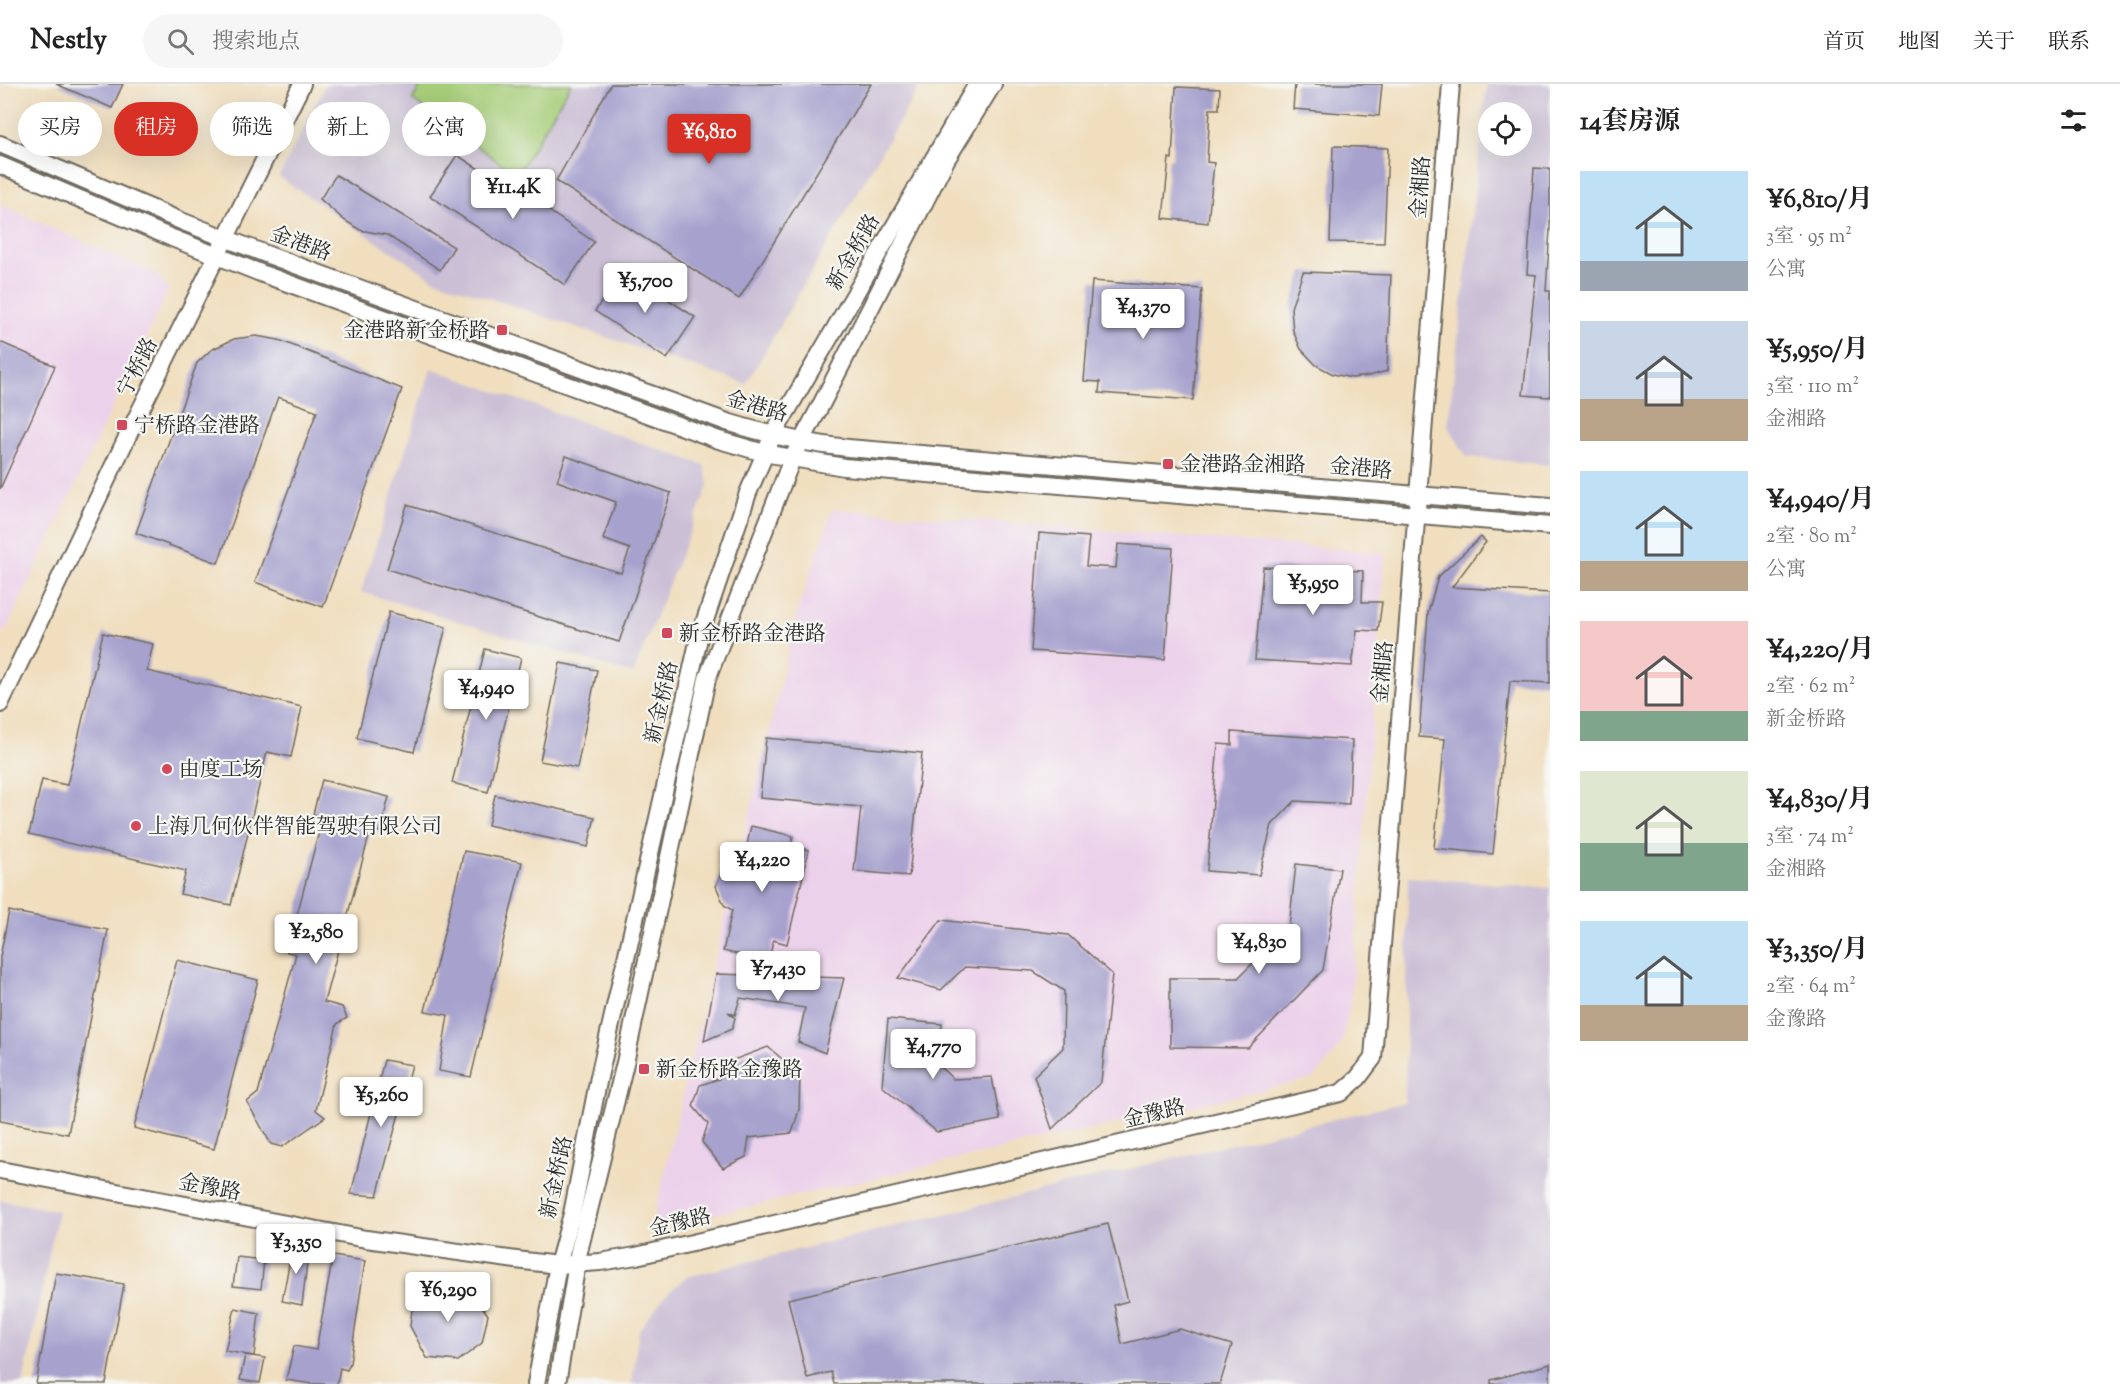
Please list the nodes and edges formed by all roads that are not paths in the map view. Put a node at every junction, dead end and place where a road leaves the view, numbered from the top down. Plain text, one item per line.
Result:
1 (302, 84) edge
2 (977, 84) edge
3 (993, 84) edge
4 (1451, 84) edge
5 (0, 144) edge
6 (0, 165) edge
7 (226, 239) junction
8 (217, 256) junction
9 (773, 435) junction
10 (800, 441) junction
11 (764, 453) junction
12 (792, 459) junction
13 (1419, 495) junction
14 (1550, 506) edge
15 (1417, 514) junction
16 (1550, 526) edge
17 (0, 704) edge
18 (1358, 1078) joint
19 (0, 1170) edge
20 (576, 1263) junction
21 (558, 1264) junction
22 (536, 1384) edge
23 (557, 1384) edge

1 - 7 street, 宁桥路
2 - 9 street, 新金桥路
3 - 10 street, 新金桥路
4 - 13 street, 金湘路
5 - 7 street, 金港路
6 - 8 street, 金港路
7 - 8 street, 宁桥路
7 - 9 street, 金港路
8 - 11 street, 金港路
8 - 17 street, 宁桥路
9 - 10 street, 金港路
9 - 11 street, 新金桥路
10 - 12 street, 新金桥路
10 - 13 street, 金港路
11 - 12 street, 金港路
11 - 21 street, 新金桥路
12 - 15 street, 金港路
12 - 20 street, 新金桥路
13 - 14 street, 金港路
13 - 15 street, 金湘路
15 - 16 street, 金港路
15 - 18 street, 金湘路
18 - 20 street, 金豫路
19 - 21 street, 金豫路
20 - 21 street, 金豫路
20 - 23 street, 新金桥路
21 - 22 street, 新金桥路

